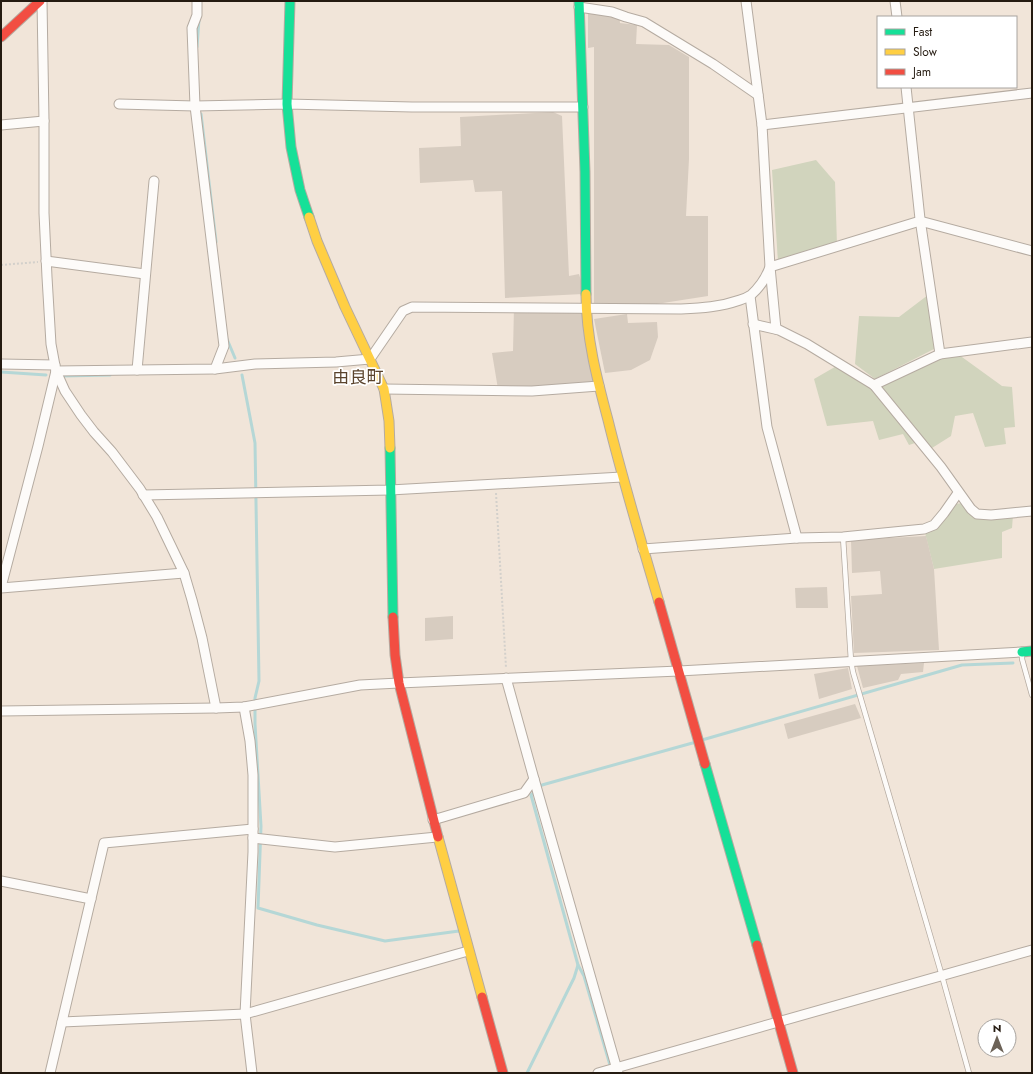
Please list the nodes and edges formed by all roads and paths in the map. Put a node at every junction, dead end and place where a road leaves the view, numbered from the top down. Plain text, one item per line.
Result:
1 (41, 1) edge
2 (197, 1) edge
3 (290, 1) edge
4 (746, 1) edge
5 (895, 1) edge
6 (579, 4) edge
7 (897, 16) edge
8 (1, 36) edge
9 (906, 88) edge
10 (1032, 94) edge
11 (758, 95) junction
12 (119, 104) dead end
13 (287, 104) junction
14 (196, 106) junction
15 (583, 107) junction
16 (909, 108) junction
17 (44, 121) junction
18 (1, 125) edge
19 (762, 126) junction
20 (154, 181) dead end
21 (920, 221) junction
22 (1032, 251) edge
23 (46, 261) junction
24 (1, 265) edge
25 (770, 267) junction
26 (145, 274) junction
27 (750, 296) junction
28 (586, 308) junction
29 (753, 324) junction
30 (776, 329) junction
31 (1032, 342) edge
32 (940, 354) junction
33 (370, 359) junction
34 (1, 364) edge
35 (55, 368) junction
36 (215, 369) junction
37 (137, 370) junction
38 (874, 385) junction
39 (599, 386) junction
40 (384, 389) junction
41 (622, 477) junction
42 (496, 484) junction
43 (390, 490) junction
44 (958, 493) junction
45 (143, 495) junction
46 (1032, 511) edge
47 (842, 537) junction
48 (797, 538) junction
49 (643, 549) junction
50 (184, 573) junction
51 (1, 588) edge
52 (1032, 651) edge
53 (1022, 652) junction
54 (851, 661) junction
55 (679, 671) junction
56 (506, 678) junction
57 (399, 683) junction
58 (1032, 695) edge
59 (244, 707) junction
60 (216, 708) junction
61 (1, 711) edge
62 (534, 779) junction
63 (433, 820) junction
64 (253, 833) junction
65 (437, 837) junction
66 (1, 881) edge
67 (91, 899) junction
68 (1032, 950) edge
69 (468, 951) junction
70 (942, 976) junction
71 (245, 1014) junction
72 (778, 1021) junction
73 (62, 1022) junction
74 (618, 1070) edge
75 (50, 1073) edge
76 (252, 1073) edge
77 (503, 1073) edge
78 (598, 1073) edge
79 (793, 1073) edge
80 (969, 1073) edge

1 - 8 street
1 - 17 street
2 - 14 street
3 - 13 street
4 - 11 street
5 - 7 street
6 - 11 street
6 - 15 street
9 - 16 street
10 - 16 street
11 - 19 street
12 - 14 street
13 - 14 street
13 - 15 street
13 - 33 street
14 - 36 street
15 - 28 street
16 - 19 street
16 - 21 street
17 - 18 street
17 - 23 street
19 - 25 street
20 - 26 street
21 - 22 street
21 - 25 street
21 - 32 street
23 - 24 path
23 - 26 street
23 - 35 street
25 - 27 street
25 - 30 street
26 - 37 street
27 - 28 street
27 - 29 street
28 - 33 street
28 - 39 street
29 - 30 street
29 - 48 street
30 - 38 street
31 - 32 street
32 - 38 street
33 - 36 street
33 - 40 street
34 - 35 street
35 - 37 street
35 - 45 street
35 - 51 street
36 - 37 street
38 - 44 street
39 - 40 street
39 - 41 street
40 - 43 street
41 - 42 street
41 - 49 street
42 - 43 street
42 - 56 path
43 - 45 street
43 - 57 street
44 - 46 street
44 - 47 street
45 - 50 street
47 - 48 street
47 - 54 lane
48 - 49 street
49 - 55 street
50 - 51 street
50 - 60 street
52 - 53 street
53 - 54 street
53 - 58 lane
54 - 55 street
54 - 70 lane
55 - 56 street
55 - 72 street
56 - 57 street
56 - 62 street
57 - 59 street
57 - 63 street
59 - 60 street
59 - 64 street
60 - 61 street
62 - 63 street
62 - 74 street
63 - 65 street
64 - 65 street
64 - 67 street
64 - 71 street
65 - 69 street
66 - 67 street
67 - 73 street
68 - 70 street
69 - 71 street
69 - 77 street
70 - 72 street
70 - 80 lane
71 - 73 street
71 - 76 street
72 - 74 street
72 - 79 street
73 - 75 street
74 - 78 street

